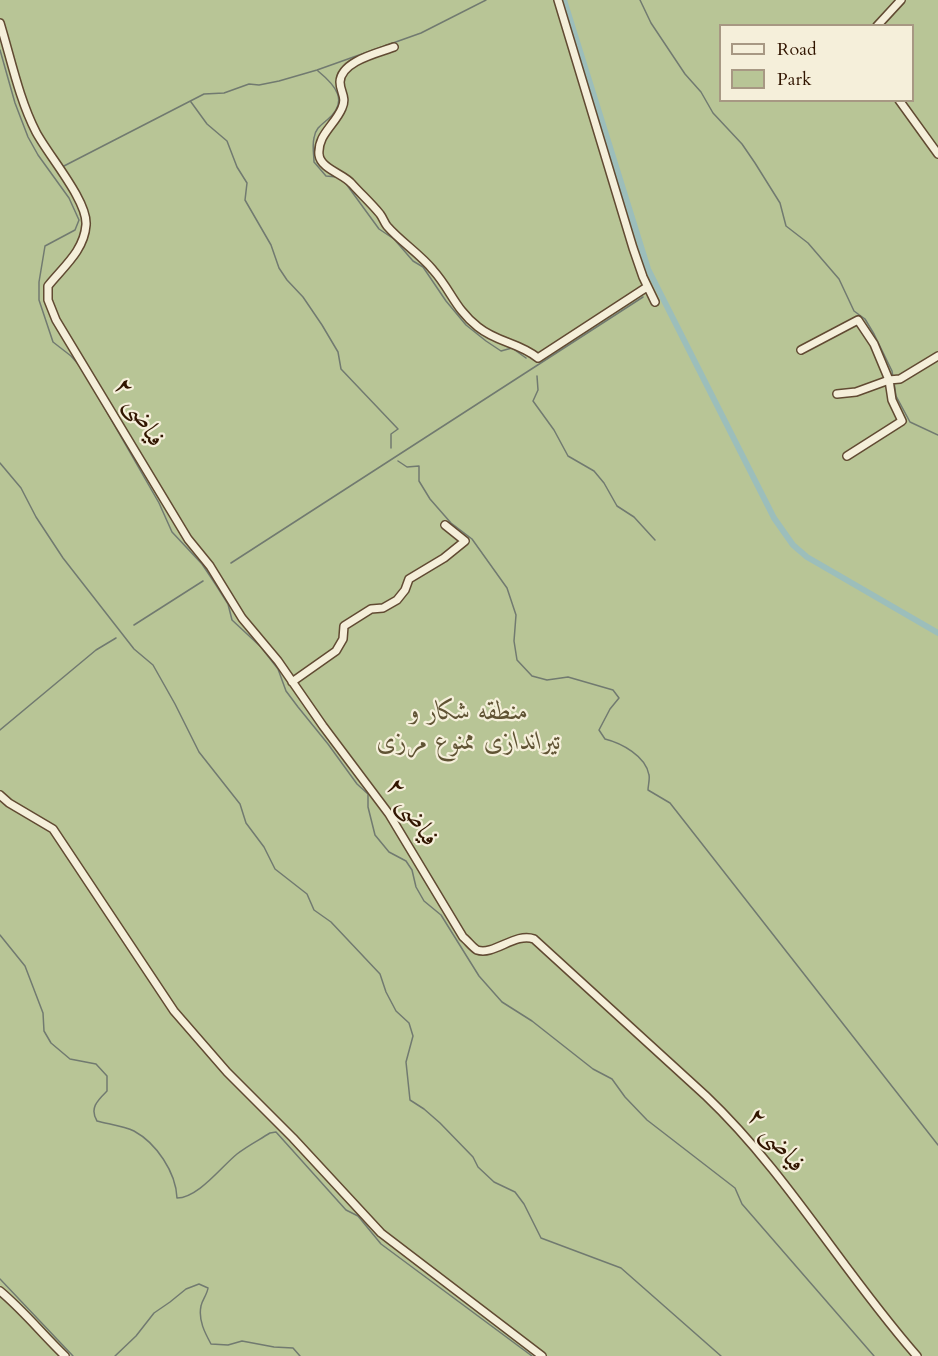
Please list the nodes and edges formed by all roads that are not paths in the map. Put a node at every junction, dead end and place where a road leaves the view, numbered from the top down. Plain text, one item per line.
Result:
1 (558, 0) edge
2 (901, 0) edge
3 (0, 23) edge
4 (879, 24) edge
5 (394, 47) dead end
6 (900, 102) edge
7 (938, 154) edge
8 (647, 287) junction
9 (655, 302) dead end
10 (801, 350) dead end
11 (938, 356) edge
12 (892, 380) junction
13 (837, 394) dead end
14 (847, 456) dead end
15 (445, 525) dead end
16 (292, 682) junction
17 (0, 795) edge
18 (0, 1291) edge
19 (66, 1356) edge
20 (542, 1356) edge
21 (917, 1356) edge

1 - 8 street
2 - 4 street
3 - 16 street, فیاضی ۲
5 - 8 street
6 - 7 street
8 - 9 street
10 - 12 street
11 - 12 street
12 - 13 street
12 - 14 street
15 - 16 street
16 - 21 street, فیاضی ۲
17 - 20 street
18 - 19 street

